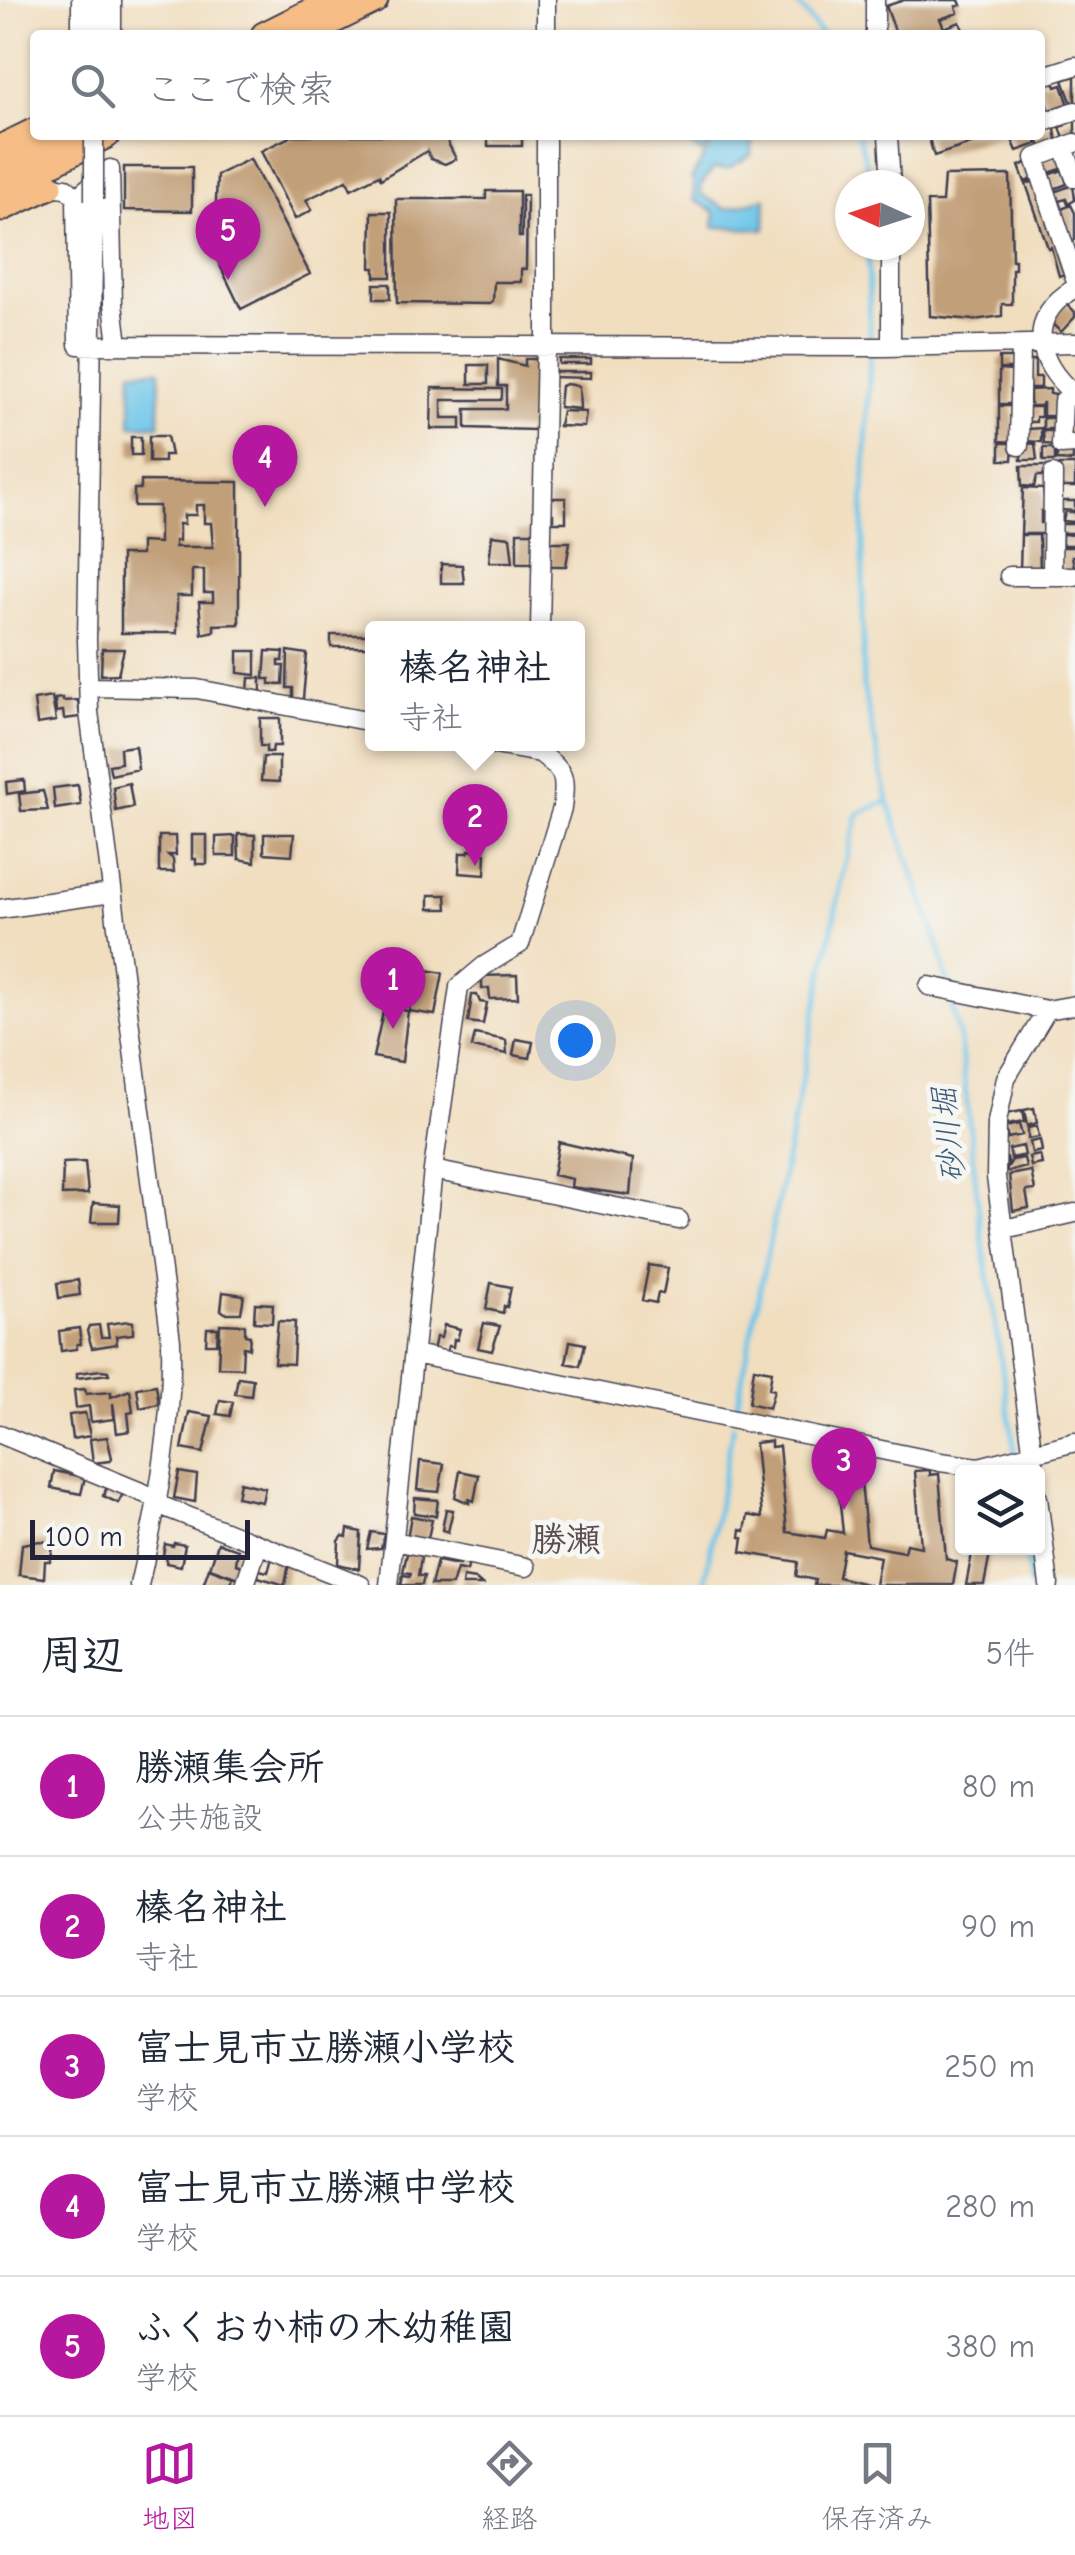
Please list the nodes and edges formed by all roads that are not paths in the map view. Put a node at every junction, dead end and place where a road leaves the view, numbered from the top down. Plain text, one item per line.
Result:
1 (81, 0) edge
2 (94, 0) edge
3 (112, 0) edge
4 (334, 0) edge
5 (374, 0) edge
6 (546, 0) edge
7 (876, 0) edge
8 (81, 30) edge
9 (94, 30) edge
10 (112, 30) edge
11 (274, 30) edge
12 (316, 30) edge
13 (546, 30) edge
14 (875, 30) edge
15 (1075, 66) edge
16 (1045, 75) edge
17 (1075, 111) edge
18 (1045, 122) edge
19 (30, 133) edge
20 (56, 140) edge
21 (94, 140) edge
22 (97, 140) edge
23 (546, 140) edge
24 (888, 140) edge
25 (1070, 145) edge
26 (0, 148) edge
27 (0, 168) edge
28 (890, 170) edge
29 (1075, 178) edge
30 (50, 186) joint
31 (0, 189) edge
32 (76, 197) junction
33 (0, 209) edge
34 (890, 260) edge
35 (1075, 279) edge
36 (1075, 288) edge
37 (85, 344) junction
38 (118, 344) junction
39 (1075, 344) edge
40 (546, 345) junction
41 (1021, 345) junction
42 (1041, 345) junction
43 (885, 347) junction
44 (1074, 395) edge
45 (1075, 444) edge
46 (1019, 446) dead end
47 (1053, 474) dead end
48 (1009, 576) dead end
49 (1052, 576) junction
50 (1075, 576) edge
51 (540, 621) edge
52 (88, 687) junction
53 (365, 721) edge
54 (543, 751) edge
55 (112, 893) junction
56 (0, 909) edge
57 (929, 986) dead end
58 (1075, 1004) edge
59 (1047, 1010) junction
60 (433, 1170) junction
61 (1075, 1213) edge
62 (679, 1220) dead end
63 (1004, 1229) junction
64 (414, 1354) junction
65 (0, 1434) edge
66 (1075, 1442) edge
67 (1033, 1451) junction
68 (1034, 1465) edge
69 (157, 1502) junction
70 (394, 1540) junction
71 (258, 1545) junction
72 (1045, 1553) edge
73 (526, 1567) dead end
74 (140, 1585) edge
75 (244, 1585) edge
76 (361, 1585) edge
77 (390, 1585) edge
78 (1049, 1585) edge

1 - 8 street
2 - 9 street
3 - 10 street
4 - 11 highway
5 - 12 highway
6 - 13 street
7 - 14 street
15 - 16 street
17 - 18 street
19 - 26 highway
20 - 27 highway
21 - 37 street, bridge
22 - 31 highway
23 - 40 street
24 - 28 street
25 - 29 street
25 - 35 street
30 - 32 street
30 - 33 highway
32 - 37 street
32 - 38 street
34 - 43 street
36 - 42 street
37 - 38 street
37 - 52 street
38 - 40 street
39 - 42 street
40 - 43 street
40 - 51 street
41 - 42 street
41 - 43 street
41 - 46 street
42 - 44 street
44 - 45 street
47 - 49 street
48 - 49 street
49 - 50 street
52 - 53 street
52 - 55 street
54 - 60 street
55 - 56 street
55 - 69 street
57 - 59 street
58 - 59 street
59 - 63 street
60 - 62 street
60 - 64 street
61 - 63 street
63 - 67 street
64 - 67 street
64 - 70 street
65 - 69 street
66 - 67 street
67 - 68 street
69 - 71 street
69 - 74 street
70 - 73 street
70 - 77 street
71 - 75 street
71 - 76 street
72 - 78 street

